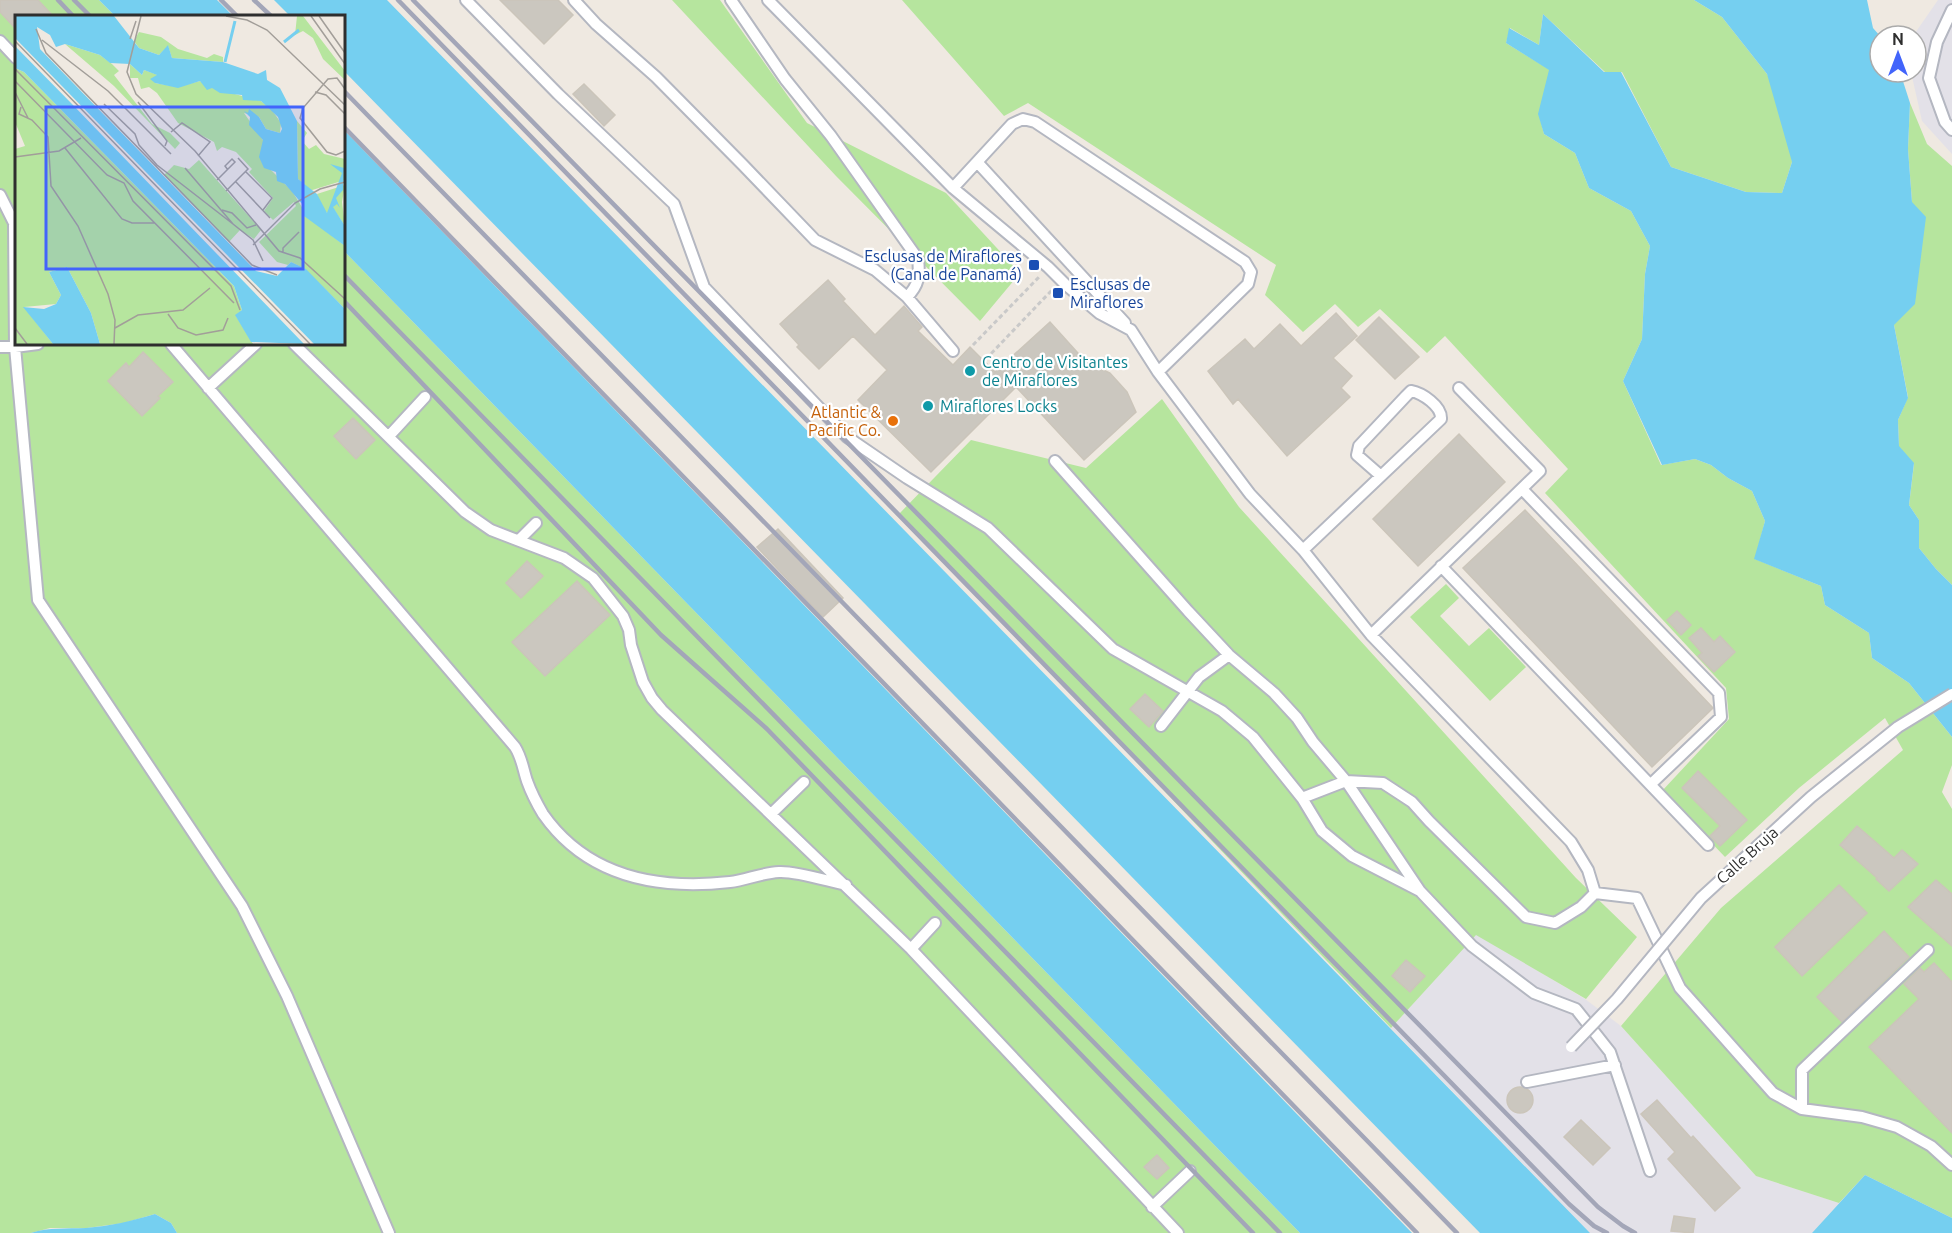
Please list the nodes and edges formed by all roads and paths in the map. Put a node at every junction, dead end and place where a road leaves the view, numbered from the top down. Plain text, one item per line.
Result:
1 (466, 0) edge
2 (574, 0) edge
3 (731, 0) edge
4 (768, 0) edge
5 (1952, 10) edge
6 (0, 41) edge
7 (15, 57) edge
8 (1952, 130) edge
9 (977, 162) junction
10 (953, 188) junction
11 (0, 195) edge
12 (1048, 267) junction
13 (1062, 280) junction
14 (907, 297) junction
15 (1131, 330) junction
16 (30, 345) edge
17 (172, 345) edge
18 (255, 345) edge
19 (295, 345) edge
20 (973, 345) dead end
21 (0, 347) edge
22 (15, 347) junction
23 (952, 351) dead end
24 (986, 359) dead end
25 (1158, 372) junction
26 (208, 388) junction
27 (1459, 388) dead end
28 (425, 397) dead end
29 (389, 436) junction
30 (1055, 461) dead end
31 (1381, 476) junction
32 (1522, 489) junction
33 (536, 523) dead end
34 (519, 540) junction
35 (1303, 550) junction
36 (1442, 566) junction
37 (1371, 634) junction
38 (1229, 655) junction
39 (1188, 692) junction
40 (1952, 694) edge
41 (1161, 726) dead end
42 (1346, 781) junction
43 (804, 783) dead end
44 (1651, 784) junction
45 (1302, 798) junction
46 (771, 814) junction
47 (1708, 844) dead end
48 (846, 885) junction
49 (1420, 891) junction
50 (1595, 893) junction
51 (935, 923) dead end
52 (911, 949) junction
53 (1928, 950) dead end
54 (1571, 1047) dead end
55 (1615, 1065) junction
56 (1527, 1082) dead end
57 (1802, 1109) junction
58 (1952, 1165) edge
59 (1190, 1171) dead end
60 (1650, 1171) dead end
61 (1152, 1207) junction
62 (389, 1233) edge
63 (1178, 1233) edge

1 - 39 lane
2 - 14 lane
3 - 14 lane
4 - 10 lane
5 - 8 lane
6 - 7 lane
9 - 10 lane
9 - 15 lane
9 - 25 lane
10 - 12 lane
11 - 22 lane
12 - 13 lane
12 - 20 path
13 - 15 lane
13 - 24 path
14 - 23 lane
15 - 25 lane
16 - 22 lane
17 - 26 lane
18 - 26 lane
19 - 29 lane
21 - 22 lane
22 - 62 lane
25 - 35 lane
26 - 48 lane
27 - 32 lane
28 - 29 lane
29 - 34 lane
30 - 38 lane
31 - 31 lane
31 - 35 lane
32 - 36 lane
32 - 44 lane
33 - 34 lane
34 - 46 lane
35 - 37 lane
36 - 37 lane
36 - 44 lane
37 - 50 lane
38 - 39 lane
38 - 42 lane
39 - 41 lane
39 - 45 lane
40 - 54 lane, Calle Bruja, bridge
42 - 45 lane
42 - 49 lane
42 - 50 lane
43 - 46 lane
44 - 47 lane
45 - 49 lane
46 - 48 lane
48 - 52 lane
49 - 55 lane
50 - 57 lane
51 - 52 lane
52 - 61 lane
53 - 57 lane
55 - 56 lane
55 - 60 lane
57 - 58 lane
59 - 61 lane
61 - 63 lane

